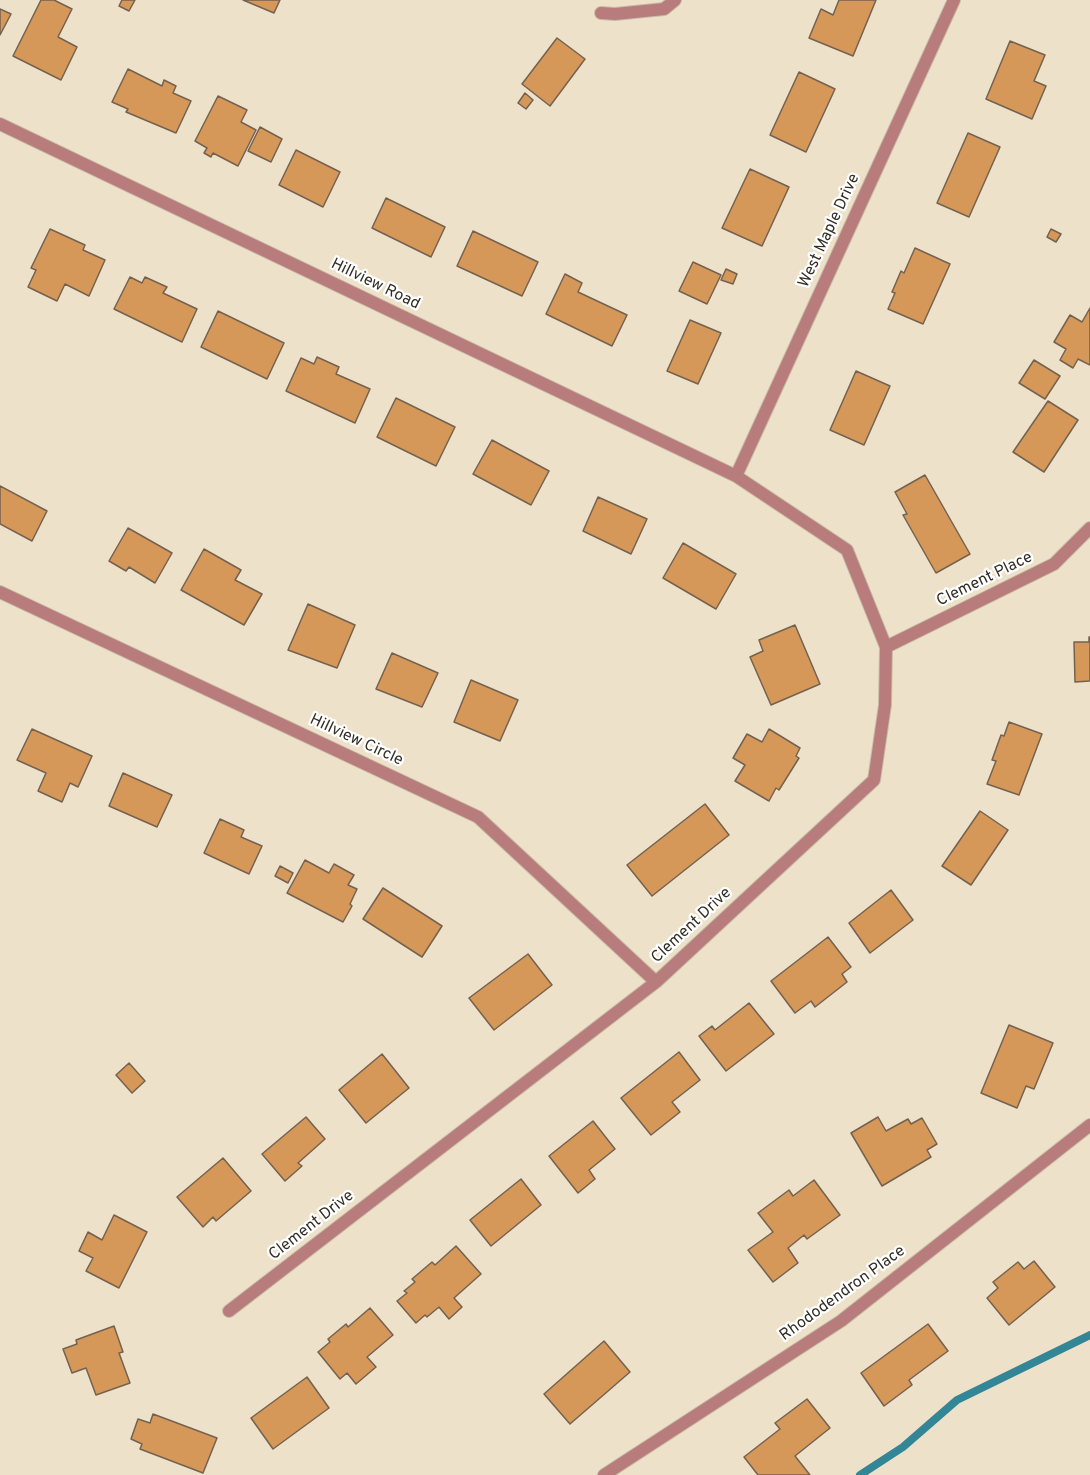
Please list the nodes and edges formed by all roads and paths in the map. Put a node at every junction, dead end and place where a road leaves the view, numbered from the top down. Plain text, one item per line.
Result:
1 (675, 0) edge
2 (954, 0) edge
3 (601, 13) dead end
4 (0, 124) edge
5 (736, 476) junction
6 (1090, 528) edge
7 (0, 592) edge
8 (886, 647) junction
9 (656, 981) junction
10 (1090, 1125) edge
11 (229, 1311) dead end
12 (603, 1475) edge

1 - 3 street
2 - 5 street, West Maple Drive
4 - 5 street, Hillview Road
5 - 8 street, Clement Drive
6 - 8 street, Clement Place
7 - 9 street, Hillview Circle
8 - 9 street, Clement Drive
9 - 11 street, Clement Drive
10 - 12 street, Rhododendron Place

